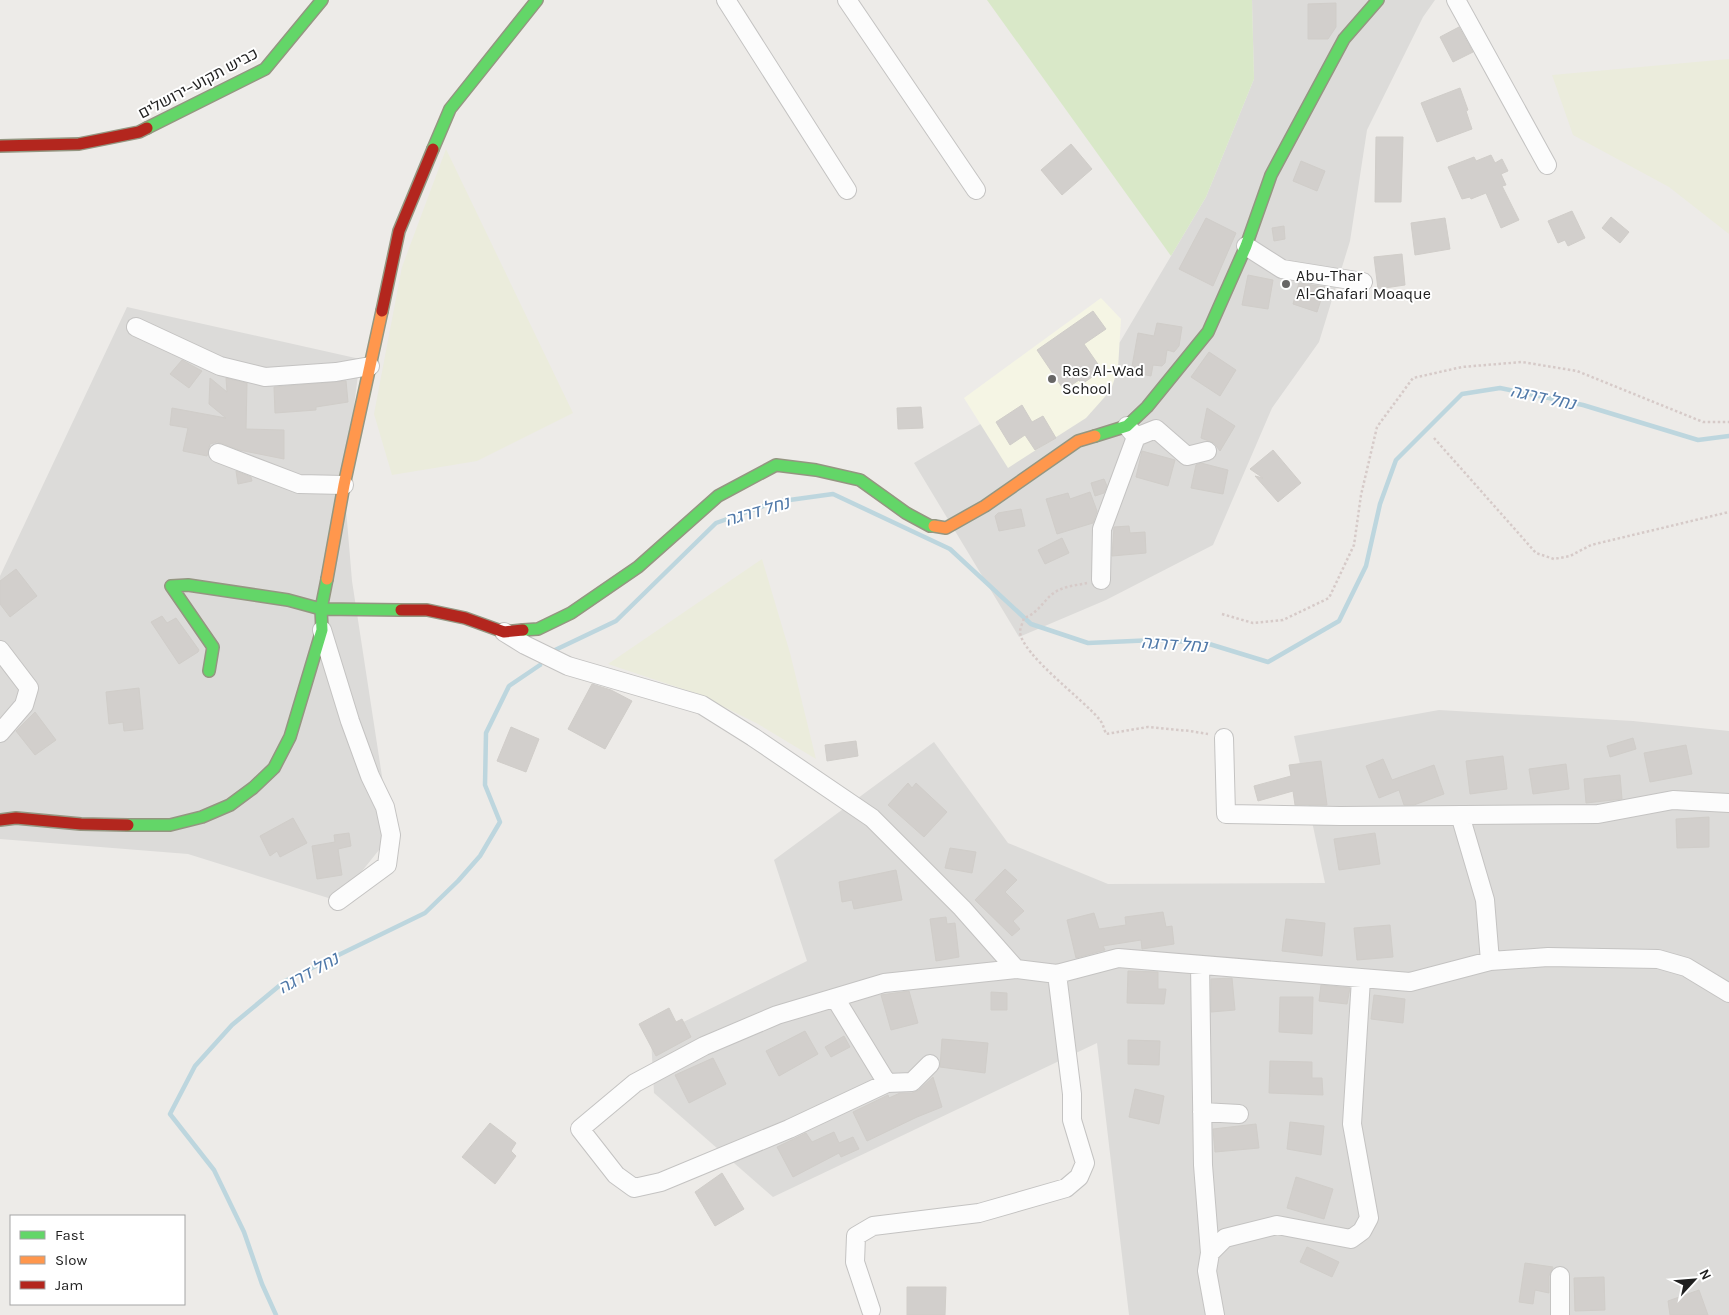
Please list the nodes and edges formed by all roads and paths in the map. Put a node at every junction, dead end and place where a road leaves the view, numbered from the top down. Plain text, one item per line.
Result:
1 (322, 0) edge
2 (537, 0) edge
3 (726, 0) edge
4 (847, 0) edge
5 (1378, 0) edge
6 (1456, 0) edge
7 (0, 146) edge
8 (1547, 165) dead end
9 (847, 190) dead end
10 (976, 190) dead end
11 (1246, 246) junction
12 (1363, 282) dead end
13 (136, 326) dead end
14 (370, 366) junction
15 (1729, 422) edge
16 (1131, 432) junction
17 (1434, 438) dead end
18 (1208, 452) dead end
19 (218, 453) dead end
20 (344, 484) junction
21 (1729, 512) edge
22 (1101, 580) joint
23 (322, 609) junction
24 (1222, 614) dead end
25 (322, 630) junction
26 (504, 632) junction
27 (0, 650) edge
28 (210, 671) dead end
29 (0, 733) edge
30 (1224, 738) joint
31 (1729, 803) edge
32 (1460, 815) junction
33 (0, 820) edge
34 (338, 901) dead end
35 (1490, 961) junction
36 (1200, 965) junction
37 (1016, 969) junction
38 (1057, 974) junction
39 (1361, 979) junction
40 (1729, 993) edge
41 (835, 998) junction
42 (930, 1064) dead end
43 (887, 1083) junction
44 (1202, 1112) junction
45 (1239, 1114) dead end
46 (1210, 1253) junction
47 (1560, 1276) dead end
48 (871, 1310) dead end
49 (1215, 1315) edge
50 (1560, 1315) edge

1 - 7 street, כביש תקוע–ירושלים
2 - 14 street
3 - 9 street
4 - 10 street
5 - 11 street
6 - 8 street
11 - 12 street
11 - 16 street
13 - 14 street
14 - 20 street
15 - 24 path
16 - 18 street
16 - 22 street
16 - 26 street
17 - 21 path
19 - 20 street
20 - 23 street
22 - 30 path
23 - 25 street
23 - 26 street
23 - 28 street
25 - 33 street
25 - 34 street
26 - 37 street
27 - 29 street
30 - 32 street
31 - 32 street
32 - 35 street
35 - 39 street
35 - 40 street
36 - 38 street
36 - 39 street
36 - 44 street
37 - 38 street
37 - 41 street
38 - 48 street
39 - 46 street
41 - 43 street
41 - 43 street
42 - 43 street
44 - 45 street
44 - 46 street
46 - 49 street
47 - 50 street

